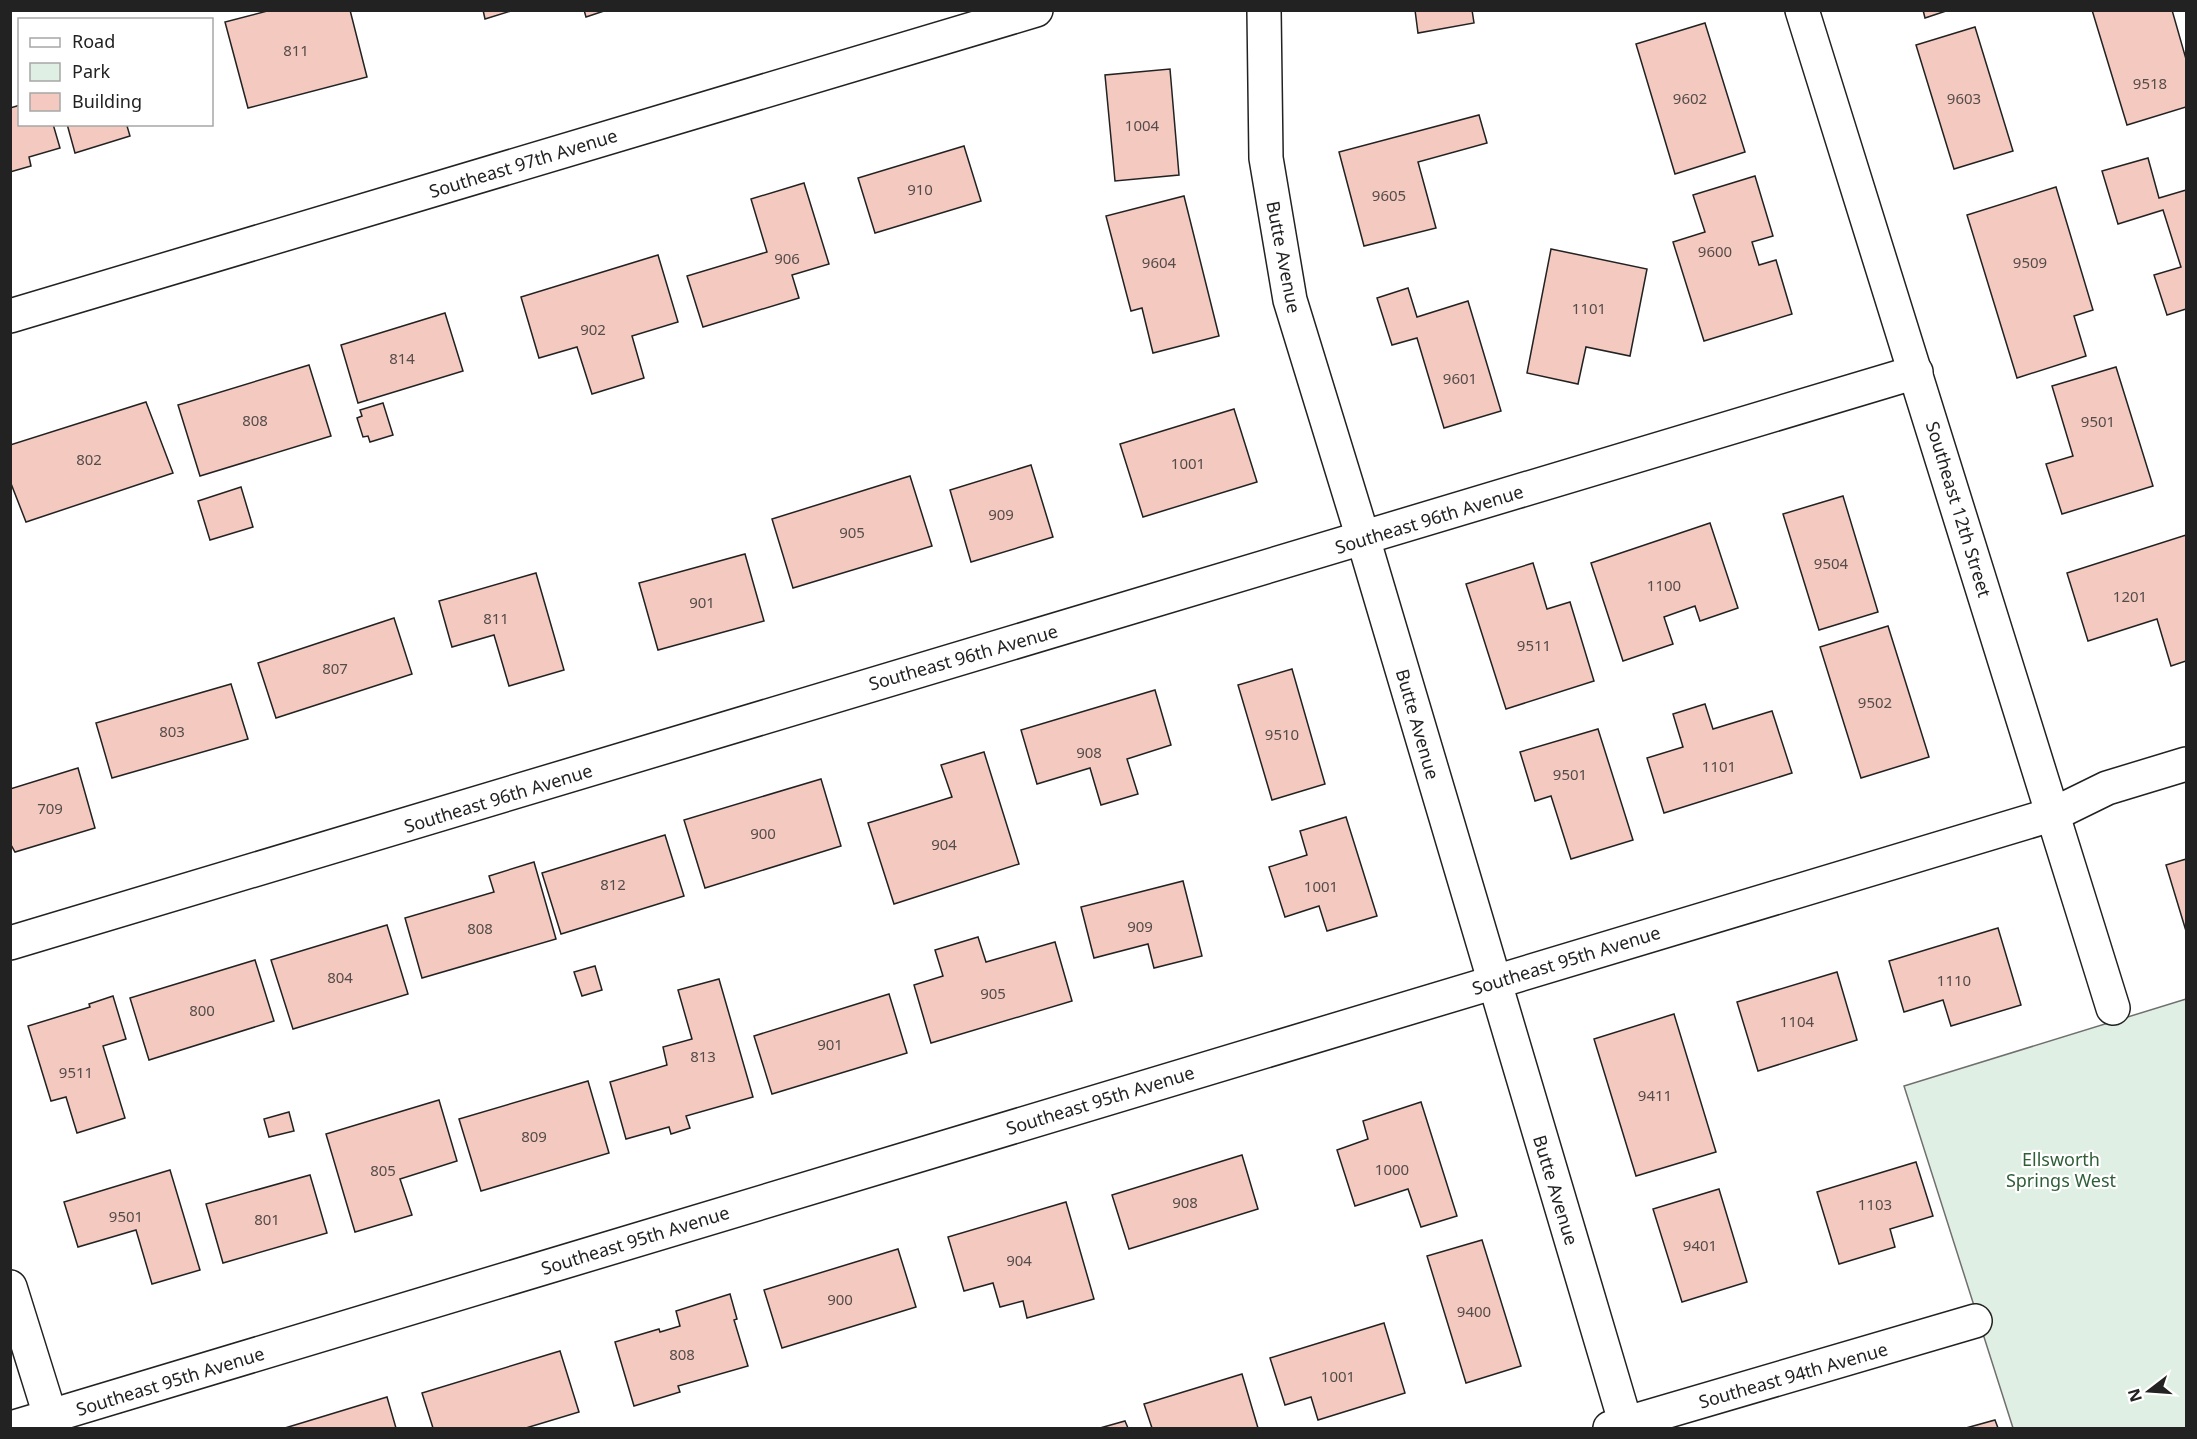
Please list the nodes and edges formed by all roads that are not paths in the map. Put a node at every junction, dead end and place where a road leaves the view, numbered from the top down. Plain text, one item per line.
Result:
1 (1036, 10) edge
2 (1264, 10) edge
3 (1802, 10) edge
4 (10, 316) edge
5 (1916, 372) junction
6 (1364, 538) junction
7 (2187, 764) edge
8 (2055, 814) junction
9 (10, 943) edge
10 (1493, 981) junction
11 (2113, 1008) dead end
12 (10, 1287) edge
13 (1975, 1321) dead end
14 (52, 1423) edge
15 (1621, 1427) edge
16 (11, 1428) edge

1 - 4 street, Southeast 97th Avenue
2 - 6 street, Butte Avenue
3 - 5 street, Southeast 12th Street
5 - 6 street, Southeast 96th Avenue
5 - 8 street, Southeast 12th Street
6 - 9 street, Southeast 96th Avenue
6 - 10 street, Butte Avenue
7 - 8 street, Southeast 95th Avenue
8 - 10 street, Southeast 95th Avenue
8 - 11 street, Southeast 12th Street
10 - 14 street, Southeast 95th Avenue
10 - 15 street, Butte Avenue
12 - 14 street
13 - 15 street, Southeast 94th Avenue
14 - 16 street, Southeast 95th Avenue

